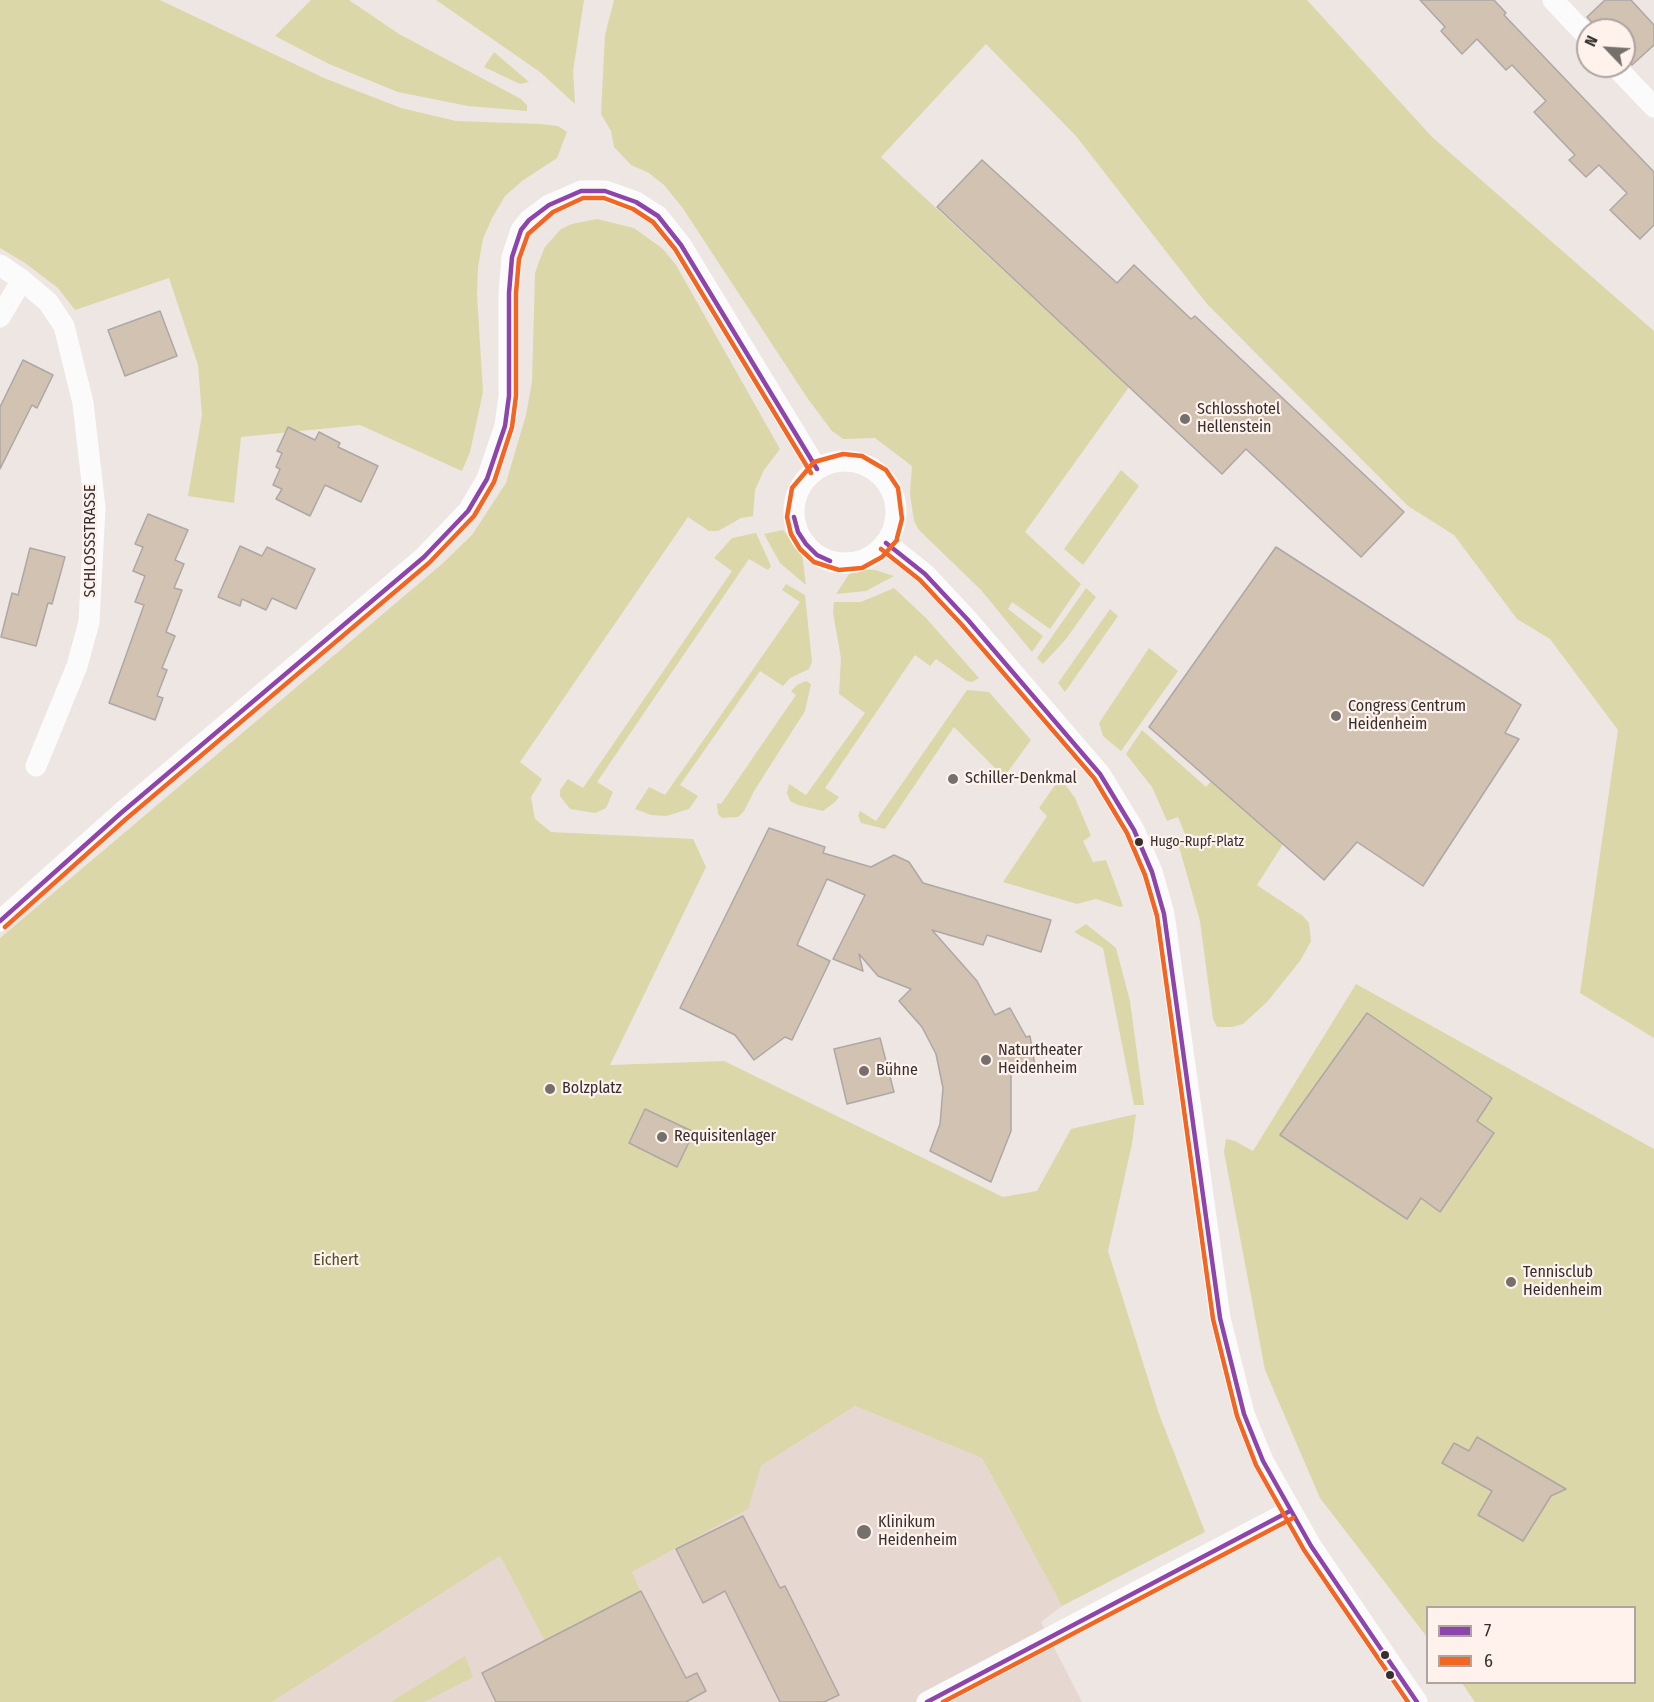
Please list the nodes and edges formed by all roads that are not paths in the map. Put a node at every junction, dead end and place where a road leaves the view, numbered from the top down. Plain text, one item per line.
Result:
1 (1553, 0) edge
2 (1576, 24) edge
3 (1626, 78) edge
4 (1654, 107) edge
5 (0, 265) edge
6 (22, 280) junction
7 (0, 317) edge
8 (817, 469) junction
9 (886, 543) junction
10 (36, 766) dead end
11 (0, 921) edge
12 (1290, 1511) junction
13 (927, 1702) edge
14 (1417, 1702) edge

1 - 2 street
3 - 4 street
5 - 6 street, SCHLOSSSTRASSE
6 - 7 street
6 - 10 street, SCHLOSSSTRASSE
8 - 9 street
8 - 9 street
8 - 11 street
9 - 12 street
12 - 13 street
12 - 14 street

